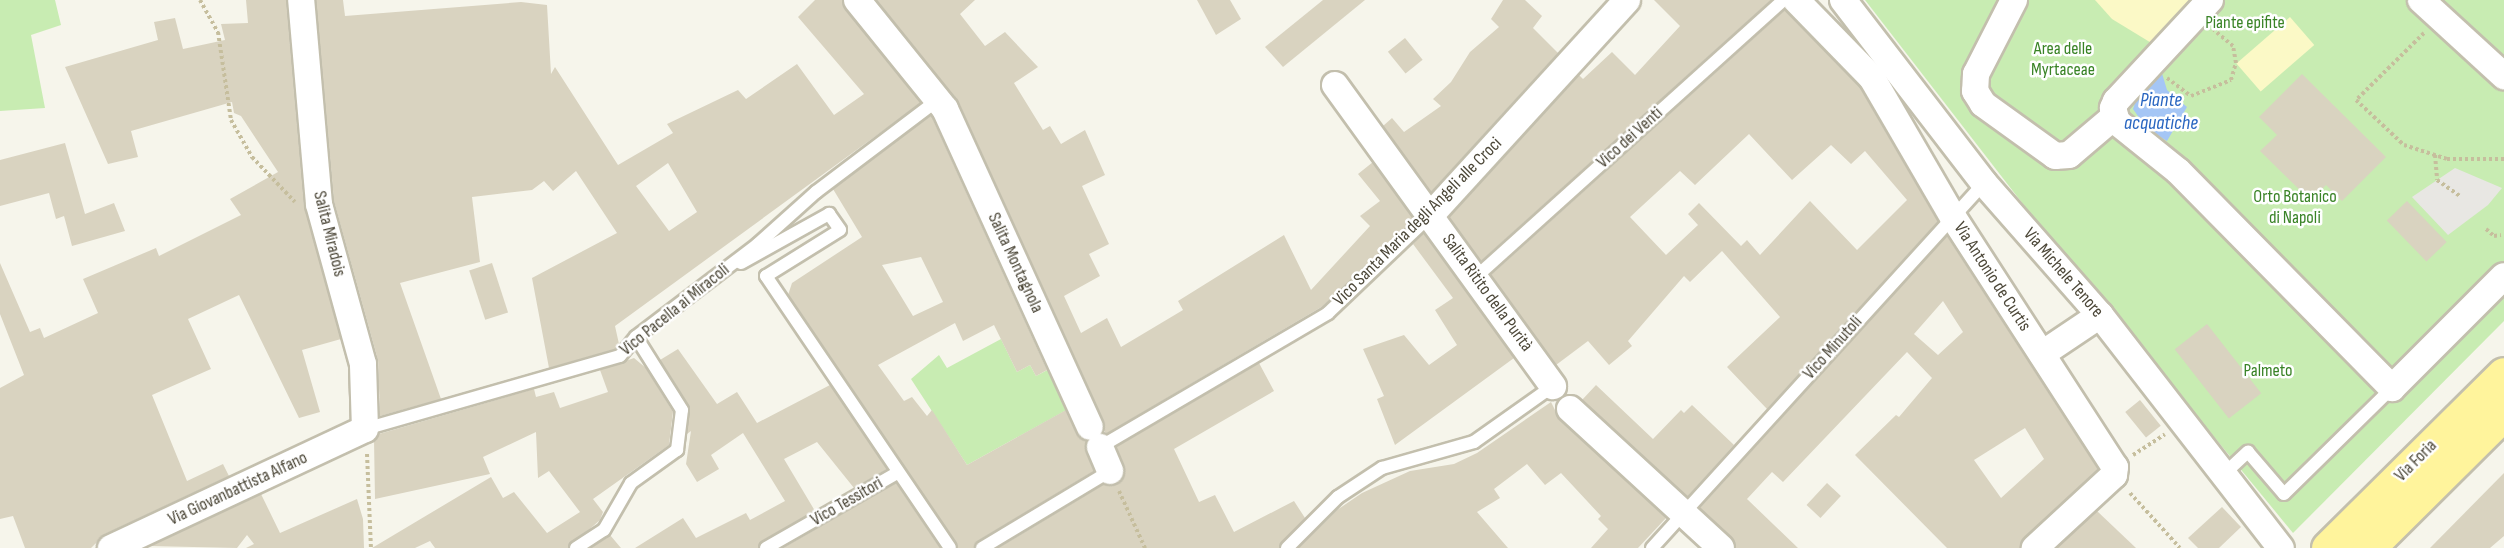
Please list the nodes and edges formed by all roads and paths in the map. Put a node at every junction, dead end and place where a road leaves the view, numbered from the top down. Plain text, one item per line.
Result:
1 (200, 0) edge
2 (301, 0) edge
3 (857, 0) edge
4 (1628, 0) edge
5 (1784, 0) edge
6 (1796, 0) edge
7 (1843, 0) edge
8 (2014, 0) edge
9 (2421, 0) edge
10 (2203, 8) edge
11 (2440, 18) junction
12 (2153, 62) junction
13 (1881, 70) junction
14 (2504, 76) edge
15 (1335, 85) dead end
16 (939, 99) junction
17 (2115, 116) junction
18 (2435, 155) junction
19 (2504, 159) edge
20 (1984, 183) junction
21 (2461, 197) dead end
22 (1430, 216) junction
23 (1953, 217) junction
24 (326, 224) junction
25 (2486, 229) dead end
26 (2501, 235) dead end
27 (723, 272) junction
28 (1477, 276) junction
29 (2504, 276) edge
30 (2100, 315) junction
31 (636, 337) junction
32 (2042, 354) junction
33 (2504, 374) edge
34 (1553, 386) joint
35 (2392, 388) junction
36 (1570, 409) dead end
37 (2504, 413) edge
38 (365, 429) junction
39 (2170, 431) dead end
40 (1095, 437) junction
41 (1110, 471) junction
42 (2115, 471) junction
43 (897, 473) junction
44 (2224, 474) junction
45 (1683, 514) junction
46 (111, 548) edge
47 (370, 548) edge
48 (576, 548) edge
49 (766, 548) edge
50 (950, 548) edge
51 (982, 548) edge
52 (1145, 548) edge
53 (1287, 548) edge
54 (1652, 548) edge
55 (1721, 548) edge
56 (2035, 548) edge
57 (2180, 548) edge
58 (2281, 548) edge
59 (2328, 548) edge
60 (2368, 548) edge

1 - 24 path
2 - 24 street, Salita Miradois
3 - 16 street, Salita Montagnola
4 - 22 street, Vico Santa Maria degli Angeli alle Croci
5 - 28 lane, Vico dei Venti
6 - 13 street, Via Antonio de Curtis
7 - 13 street, Via Michele Tenore
8 - 17 street
9 - 11 street
10 - 12 street
10 - 12 path
11 - 14 street
11 - 18 path
12 - 17 street
13 - 20 street, Via Michele Tenore
13 - 23 street, Via Antonio de Curtis
15 - 22 street, Salita Ritito della Purità
16 - 27 lane, Vico Pacella ai Miracoli
16 - 40 street, Salita Montagnola
17 - 35 street
18 - 19 path
18 - 21 path
20 - 23 lane, Vico Minutoli
20 - 30 street, Via Michele Tenore
22 - 28 street, Salita Ritito della Purità
22 - 40 lane, Vico Santa Maria degli Angeli alle Croci
23 - 32 street, Via Antonio de Curtis
23 - 45 lane, Vico Minutoli
24 - 38 street, Salita Miradois
25 - 26 path
27 - 31 lane, Vico Pacella ai Miracoli
27 - 43 lane
28 - 34 street, Salita Ritito della Purità
29 - 35 street
30 - 32 street
30 - 44 street, Via Michele Tenore
31 - 38 lane, Vico Pacella ai Miracoli
31 - 48 lane
32 - 42 street, Via Antonio de Curtis
33 - 59 main road, Via Foria
34 - 53 lane
35 - 44 lane
36 - 45 street
37 - 60 main road, Via Foria
38 - 46 street, Via Giovanbattista Alfano
38 - 47 path
39 - 42 path
40 - 41 street, Salita Montagnola
41 - 51 lane
41 - 52 path
42 - 56 street
42 - 57 path
43 - 49 lane, Vico Tessitori
43 - 50 lane
44 - 58 street, Via Michele Tenore
45 - 54 lane, Vico Minutoli
45 - 55 street

